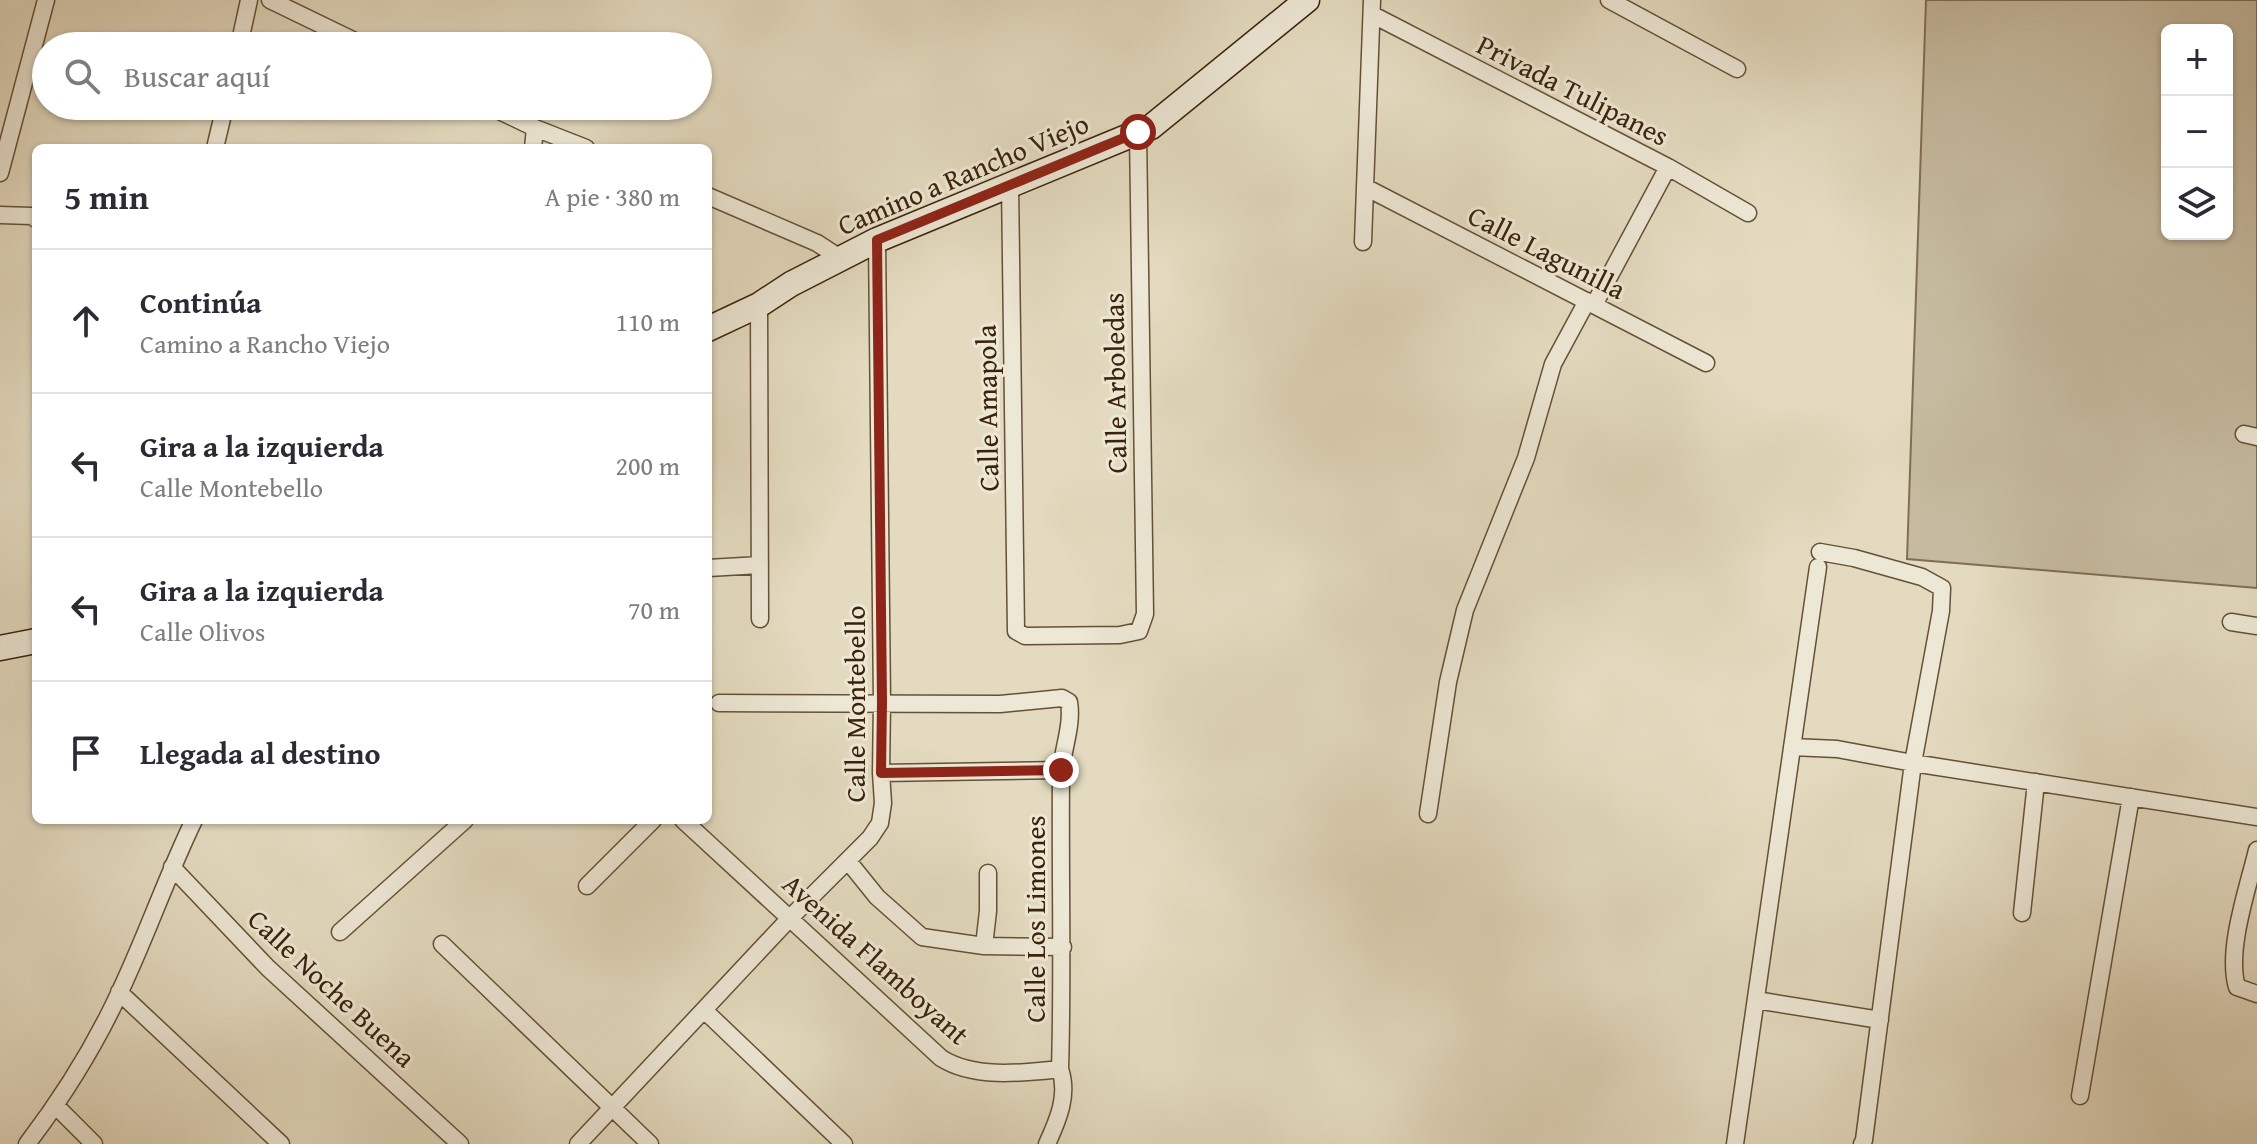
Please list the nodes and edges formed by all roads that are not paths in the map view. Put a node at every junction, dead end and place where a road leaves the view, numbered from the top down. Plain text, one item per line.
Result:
1 (46, 0) edge
2 (249, 0) edge
3 (270, 0) edge
4 (1307, 0) edge
5 (1609, 0) edge
6 (1372, 8) edge
7 (37, 32) edge
8 (242, 32) edge
9 (336, 32) edge
10 (32, 53) edge
11 (1737, 69) dead end
12 (222, 120) edge
13 (518, 120) edge
14 (535, 128) junction
15 (1138, 132) junction
16 (216, 144) edge
17 (533, 144) edge
18 (576, 144) edge
19 (1668, 167) junction
20 (0, 173) edge
21 (1010, 184) junction
22 (1365, 187) junction
23 (712, 198) edge
24 (1748, 213) dead end
25 (0, 215) edge
26 (32, 216) edge
27 (877, 240) junction
28 (1363, 242) dead end
29 (840, 258) junction
30 (1590, 303) junction
31 (759, 305) junction
32 (712, 327) edge
33 (1706, 363) dead end
34 (760, 565) junction
35 (712, 568) edge
36 (760, 619) dead end
37 (2231, 622) dead end
38 (2257, 626) edge
39 (1016, 631) joint
40 (32, 642) edge
41 (0, 648) edge
42 (882, 702) junction
43 (719, 703) dead end
44 (1792, 747) junction
45 (1837, 749) junction
46 (1913, 763) junction
47 (1061, 770) junction
48 (881, 773) junction
49 (2036, 782) junction
50 (1785, 794) junction
51 (2131, 797) junction
52 (1428, 814) dead end
53 (2257, 817) edge
54 (192, 824) edge
55 (461, 824) edge
56 (649, 824) edge
57 (687, 824) edge
58 (2257, 850) edge
59 (848, 861) junction
60 (172, 867) junction
61 (988, 873) dead end
62 (587, 886) dead end
63 (2022, 913) dead end
64 (790, 918) junction
65 (340, 932) dead end
66 (442, 944) dead end
67 (984, 946) junction
68 (1063, 947) junction
69 (119, 992) junction
70 (2257, 994) edge
71 (1756, 1000) junction
72 (704, 1010) junction
73 (1880, 1020) junction
74 (1060, 1069) junction
75 (2080, 1096) dead end
76 (56, 1106) junction
77 (612, 1108) junction
78 (27, 1144) edge
79 (94, 1144) edge
80 (281, 1144) edge
81 (460, 1144) edge
82 (578, 1144) edge
83 (650, 1144) edge
84 (844, 1144) edge
85 (1047, 1144) edge
86 (1735, 1144) edge
87 (1862, 1144) edge

1 - 7 street
2 - 8 street
3 - 9 street
4 - 15 street, Camino a Rancho Viejo
5 - 11 street
6 - 19 street, Privada Tulipanes
6 - 22 street
10 - 20 street
12 - 16 street
13 - 14 street
14 - 17 street
14 - 18 street
15 - 21 street, Camino a Rancho Viejo
15 - 39 street, Calle Arboledas
19 - 24 street, Privada Tulipanes
19 - 30 street
21 - 27 street, Camino a Rancho Viejo
21 - 39 street, Calle Amapola
22 - 28 street
22 - 30 street, Calle Lagunilla
23 - 29 street
25 - 26 street
27 - 29 street, Camino a Rancho Viejo
27 - 42 street, Calle Montebello
29 - 31 street, Camino a Rancho Viejo
30 - 33 street, Calle Lagunilla
30 - 52 street
31 - 32 street, Camino a Rancho Viejo
31 - 34 street
34 - 35 street
34 - 36 street
37 - 38 street
40 - 41 street
42 - 43 street
42 - 47 street, Calle Los Limones
42 - 48 street, Calle Montebello
44 - 45 street
44 - 46 street
44 - 50 street
45 - 46 street
45 - 50 street
46 - 49 street
46 - 73 street
47 - 48 street
47 - 68 street, Calle Los Limones
48 - 59 street, Calle Montebello
49 - 51 street
49 - 63 street
50 - 71 street
51 - 53 street
51 - 75 street
54 - 60 street
55 - 65 street
56 - 62 street
57 - 64 street, Avenida Flamboyant
58 - 70 street
59 - 64 street, Calle Montebello
59 - 67 street
60 - 69 street
60 - 81 street, Calle Noche Buena
61 - 67 street
64 - 72 street, Calle Montebello
64 - 74 street, Avenida Flamboyant
66 - 77 street
67 - 68 street
68 - 74 street, Calle Los Limones
69 - 76 street
69 - 80 street
71 - 73 street
71 - 86 street
72 - 77 street, Calle Montebello
72 - 84 street
73 - 87 street
74 - 85 street, Calle Los Limones
76 - 78 street
76 - 79 street
77 - 82 street, Calle Montebello
77 - 83 street

